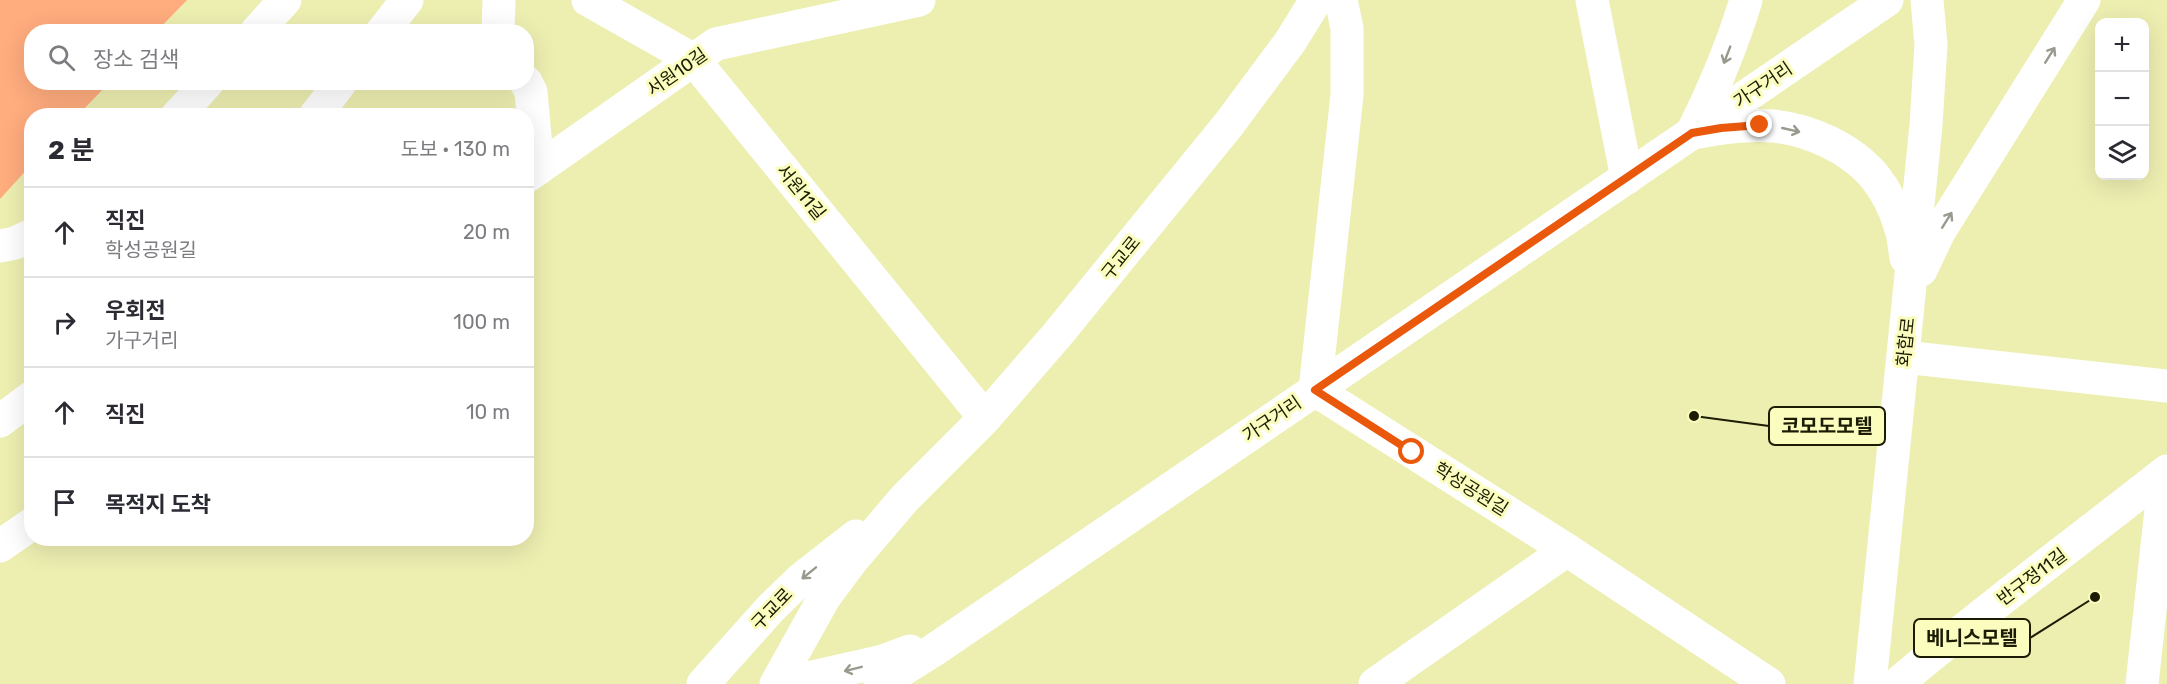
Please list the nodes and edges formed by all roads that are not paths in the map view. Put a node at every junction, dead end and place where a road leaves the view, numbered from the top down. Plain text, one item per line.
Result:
1 (285, 0) edge
2 (407, 0) edge
3 (499, 0) edge
4 (588, 0) edge
5 (919, 0) edge
6 (1316, 0) edge
7 (1341, 0) edge
8 (1592, 0) edge
9 (1746, 0) edge
10 (1887, 0) edge
11 (1927, 0) edge
12 (2085, 0) edge
13 (263, 24) edge
14 (388, 24) edge
15 (498, 24) edge
16 (694, 60) junction
17 (201, 90) edge
18 (335, 90) edge
19 (529, 90) edge
20 (184, 108) edge
21 (321, 108) edge
22 (531, 108) edge
23 (1692, 133) junction
24 (534, 172) edge
25 (1627, 178) junction
26 (24, 239) edge
27 (0, 246) edge
28 (1911, 291) junction
29 (1904, 357) junction
30 (2167, 386) edge
31 (1315, 390) junction
32 (24, 403) edge
33 (984, 418) junction
34 (0, 421) edge
35 (2166, 472) edge
36 (905, 498) junction
37 (24, 530) edge
38 (0, 546) edge
39 (1567, 550) junction
40 (985, 616) junction
41 (703, 684) edge
42 (776, 684) edge
43 (781, 684) edge
44 (880, 684) edge
45 (1375, 684) edge
46 (1769, 684) edge
47 (1870, 684) edge
48 (1897, 684) edge
49 (2142, 684) edge

1 - 13 main road
2 - 14 main road
3 - 15 main road
4 - 16 main road, 서원11길
5 - 16 main road, 서원10길
6 - 33 main road, 구교로
7 - 31 main road
8 - 25 main road
9 -> 23 main road
10 - 23 main road, 가구거리
11 - 28 main road, 화합로
28 -> 12 main road
16 - 24 main road, 서원10길
16 - 33 main road, 서원11길
17 - 20 main road
18 - 21 main road
19 - 22 main road
23 - 25 main road, 가구거리
23 -> 28 main road
25 - 31 main road, 가구거리
26 - 27 main road
28 - 29 main road, 화합로
29 - 30 main road
29 - 47 main road, 화합로
31 - 39 main road, 학성공원길
31 - 40 main road, 가구거리
32 - 34 main road
33 - 36 main road, 구교로
35 - 48 main road, 반구정11길
35 - 49 main road
36 -> 41 main road, 구교로
36 - 42 main road, 구교로
37 - 38 main road
39 - 45 main road
39 - 46 main road, 학성공원길
40 -> 43 main road
40 - 44 main road

